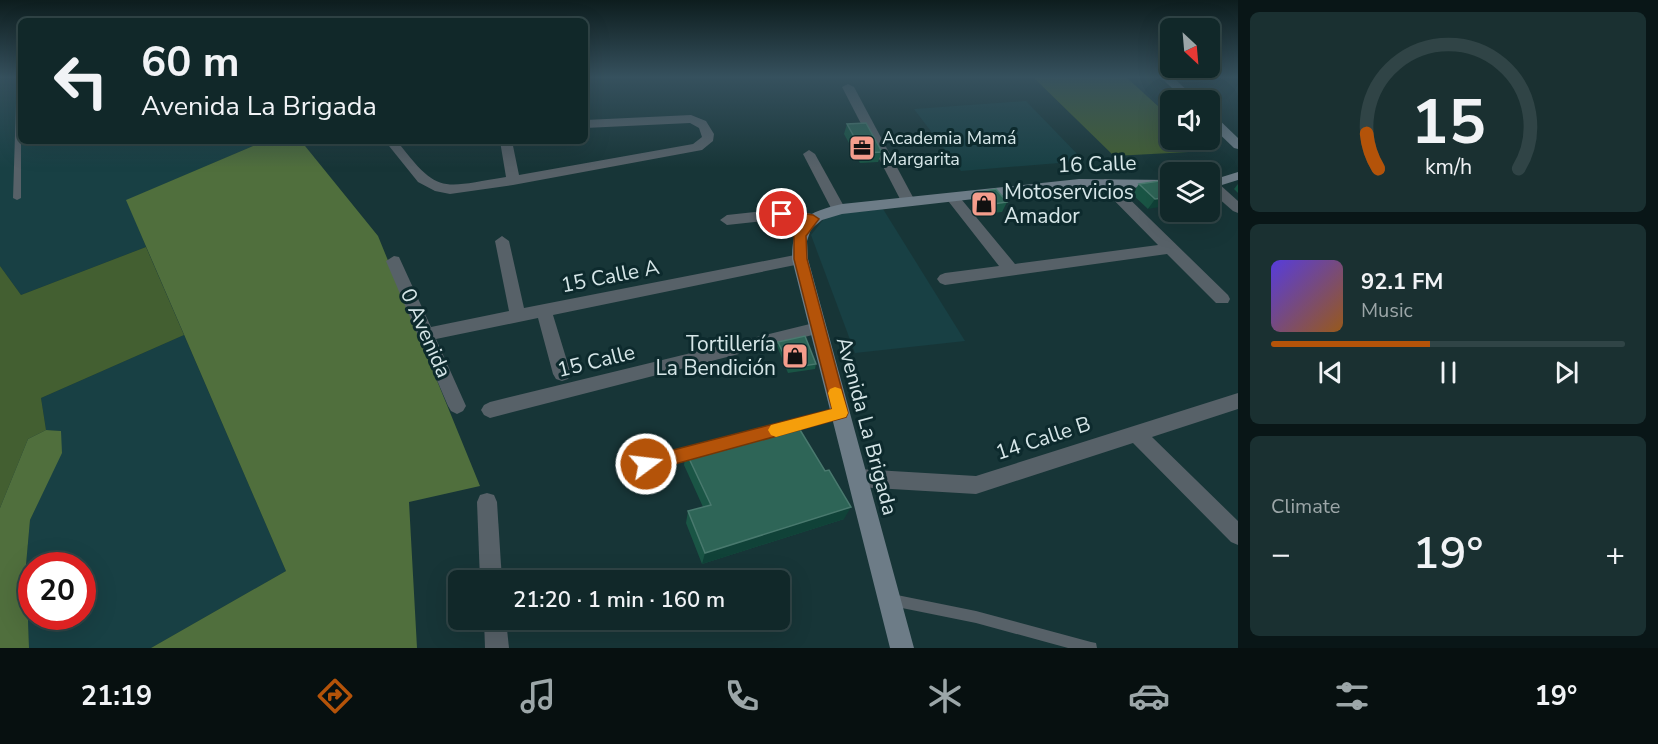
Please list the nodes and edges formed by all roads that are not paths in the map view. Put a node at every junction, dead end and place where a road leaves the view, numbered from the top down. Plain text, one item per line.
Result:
1 (859, 107) edge
2 (588, 124) edge
3 (1220, 128) edge
4 (18, 144) edge
5 (393, 144) edge
6 (507, 144) edge
7 (1238, 145) edge
8 (808, 154) dead end
9 (1238, 176) edge
10 (513, 181) junction
11 (1220, 182) edge
12 (1105, 183) junction
13 (1160, 184) edge
14 (1220, 193) edge
15 (952, 197) junction
16 (17, 198) dead end
17 (908, 201) junction
18 (1238, 208) edge
19 (839, 210) junction
20 (813, 219) junction
21 (727, 220) dead end
22 (502, 241) dead end
23 (1171, 248) junction
24 (800, 259) junction
25 (394, 261) dead end
26 (1011, 270) junction
27 (945, 279) dead end
28 (1222, 299) dead end
29 (544, 311) junction
30 (518, 316) junction
31 (819, 328) junction
32 (427, 334) junction
33 (562, 374) dead end
34 (1238, 401) edge
35 (457, 406) dead end
36 (490, 410) dead end
37 (841, 413) junction
38 (769, 432) edge
39 (1136, 433) junction
40 (702, 450) edge
41 (646, 464) dead end
42 (858, 478) junction
43 (487, 502) dead end
44 (1238, 535) edge
45 (490, 570) edge
46 (890, 600) junction
47 (496, 630) edge
48 (497, 648) edge
49 (902, 648) edge
50 (1091, 648) edge

1 - 17 street
2 - 10 street
3 - 7 main road
4 - 16 lane
5 - 10 street
6 - 10 street
8 - 19 street
9 - 11 main road
12 - 13 main road, 16 Calle
12 - 15 main road, 16 Calle
12 - 23 street
14 - 18 street
15 - 17 main road, 16 Calle
15 - 26 street
17 - 19 main road, 16 Calle
19 - 20 main road, 16 Calle
20 - 21 street
20 - 24 main road, Avenida La Brigada
22 - 30 street
23 - 26 street
23 - 28 street
24 - 29 street, 15 Calle A
24 - 31 main road, Avenida La Brigada
25 - 32 street, 0 Avenida
26 - 27 street
29 - 30 street, 15 Calle A
29 - 33 street
30 - 32 street, 15 Calle A
31 - 36 street, 15 Calle
31 - 37 main road, Avenida La Brigada
32 - 35 street, 0 Avenida
34 - 39 street, 14 Calle B
37 - 38 lane
37 - 42 main road, Avenida La Brigada
39 - 42 street, 14 Calle B
39 - 44 street
40 - 41 lane
42 - 46 main road, Avenida La Brigada
43 - 45 street
46 - 49 main road, Avenida La Brigada
46 - 50 lane
47 - 48 street

